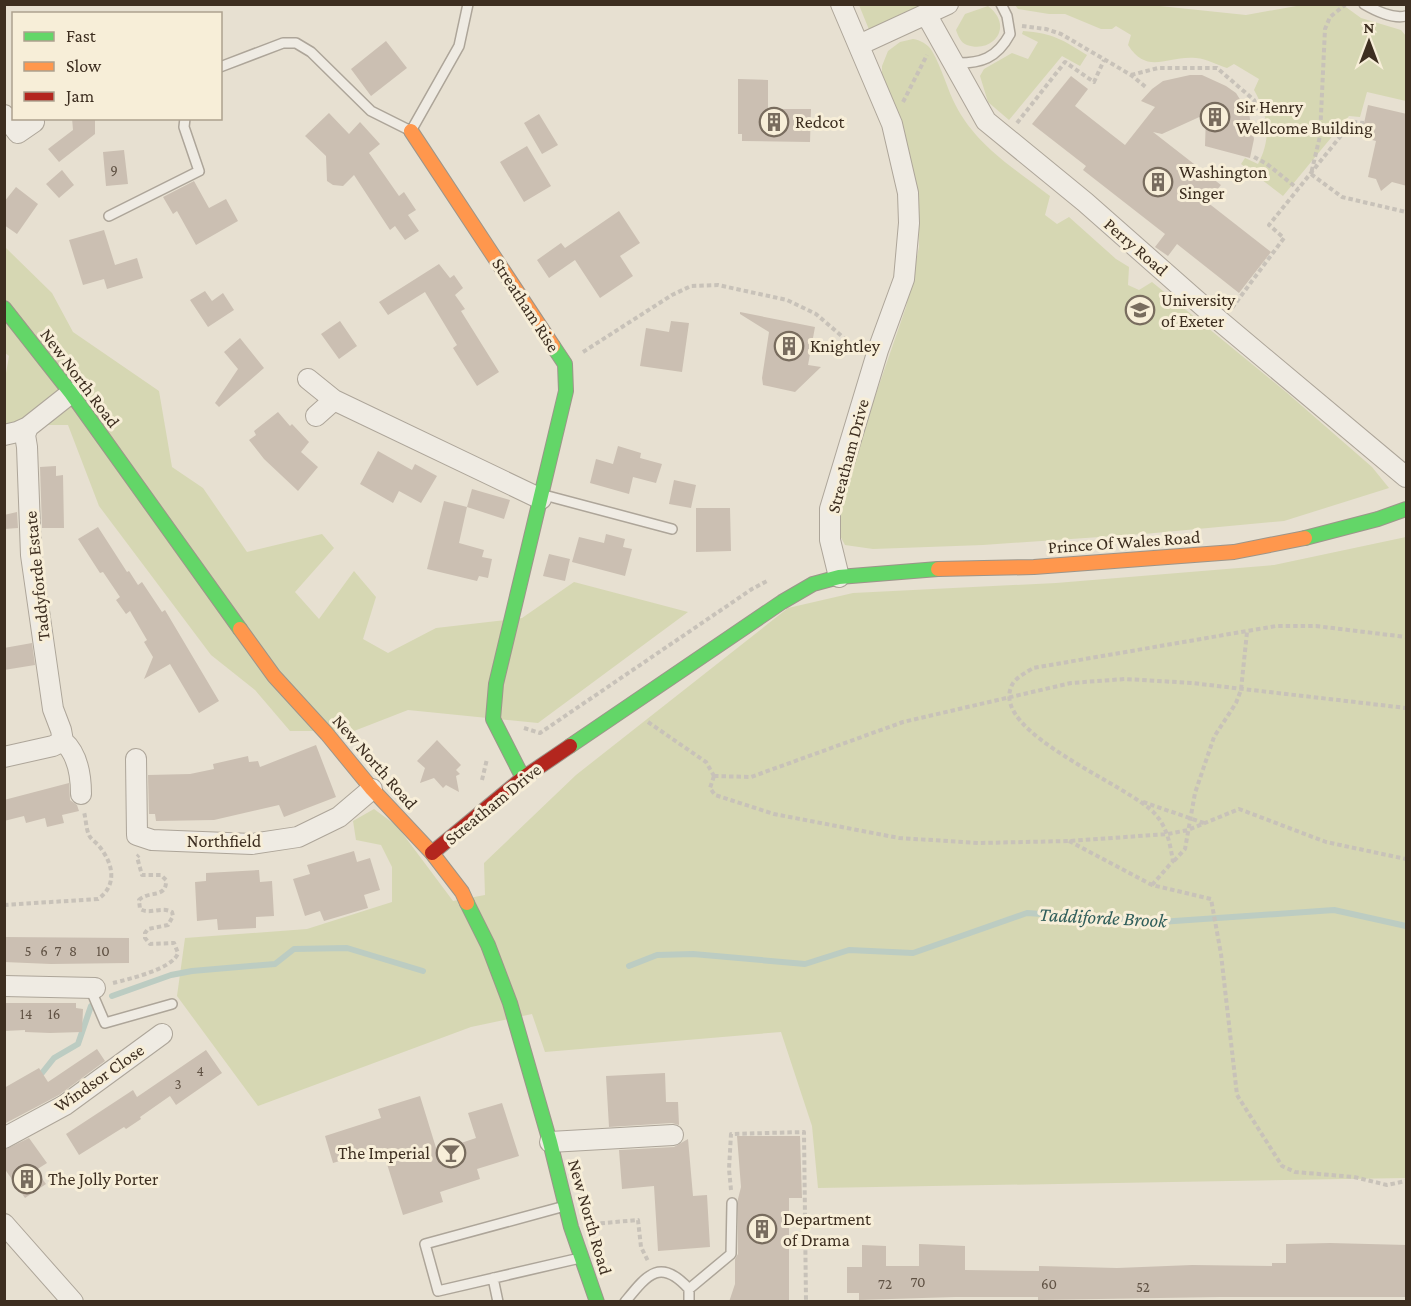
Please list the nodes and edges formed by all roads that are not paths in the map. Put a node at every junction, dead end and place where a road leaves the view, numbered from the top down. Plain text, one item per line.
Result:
1 (468, 4) edge
2 (841, 4) edge
3 (948, 4) edge
4 (1001, 4) edge
5 (1364, 4) edge
6 (926, 14) junction
7 (1407, 16) edge
8 (859, 45) junction
9 (953, 63) junction
10 (222, 66) edge
11 (4, 115) edge
12 (185, 120) edge
13 (411, 131) junction
14 (21, 132) dead end
15 (109, 216) dead end
16 (4, 308) edge
17 (308, 379) dead end
18 (71, 393) junction
19 (334, 400) junction
20 (316, 416) dead end
21 (28, 427) junction
22 (4, 435) edge
23 (1407, 477) edge
24 (541, 497) junction
25 (1407, 509) edge
26 (672, 529) dead end
27 (839, 576) junction
28 (63, 741) junction
29 (4, 757) edge
30 (136, 759) dead end
31 (523, 778) junction
32 (372, 789) junction
33 (81, 794) road end
34 (432, 853) junction
35 (4, 986) edge
36 (93, 988) joint
37 (172, 1004) dead end
38 (162, 1034) dead end
39 (673, 1135) dead end
40 (4, 1138) edge
41 (550, 1142) junction
42 (732, 1203) road end
43 (566, 1206) junction
44 (4, 1224) edge
45 (583, 1258) junction
46 (493, 1278) junction
47 (689, 1289) junction
48 (72, 1302) edge
49 (498, 1302) edge
50 (597, 1302) edge
51 (625, 1302) edge
52 (689, 1302) edge

1 - 13 lane
2 - 8 street, Streatham Drive
3 - 6 street
4 - 9 lane
5 - 7 lane
6 - 8 street
6 - 9 street, Perry Road
8 - 27 street, Streatham Drive
9 - 23 street, Perry Road
10 - 13 lane
11 - 14 street
12 - 15 lane
13 - 24 street, Streatham Rise
16 - 18 street, New North Road
17 - 19 street
18 - 21 street
18 - 32 street, New North Road
19 - 20 street
19 - 24 street
21 - 22 street
21 - 28 street, Taddyforde Estate
24 - 26 lane
24 - 31 street, Streatham Rise
25 - 27 street, Prince Of Wales Road
27 - 31 street, Streatham Drive
28 - 29 street
28 - 33 street, Taddyforde Estate
30 - 32 street, Northfield
31 - 34 street, Streatham Drive
32 - 34 street, New North Road
34 - 41 street, New North Road
35 - 36 street
36 - 37 lane
38 - 40 street, Windsor Close
39 - 41 street
41 - 43 street, New North Road
42 - 47 lane
43 - 45 street, New North Road
43 - 46 lane
44 - 48 street
45 - 46 lane
45 - 50 street, New North Road
46 - 49 lane
47 - 51 lane
47 - 52 lane

